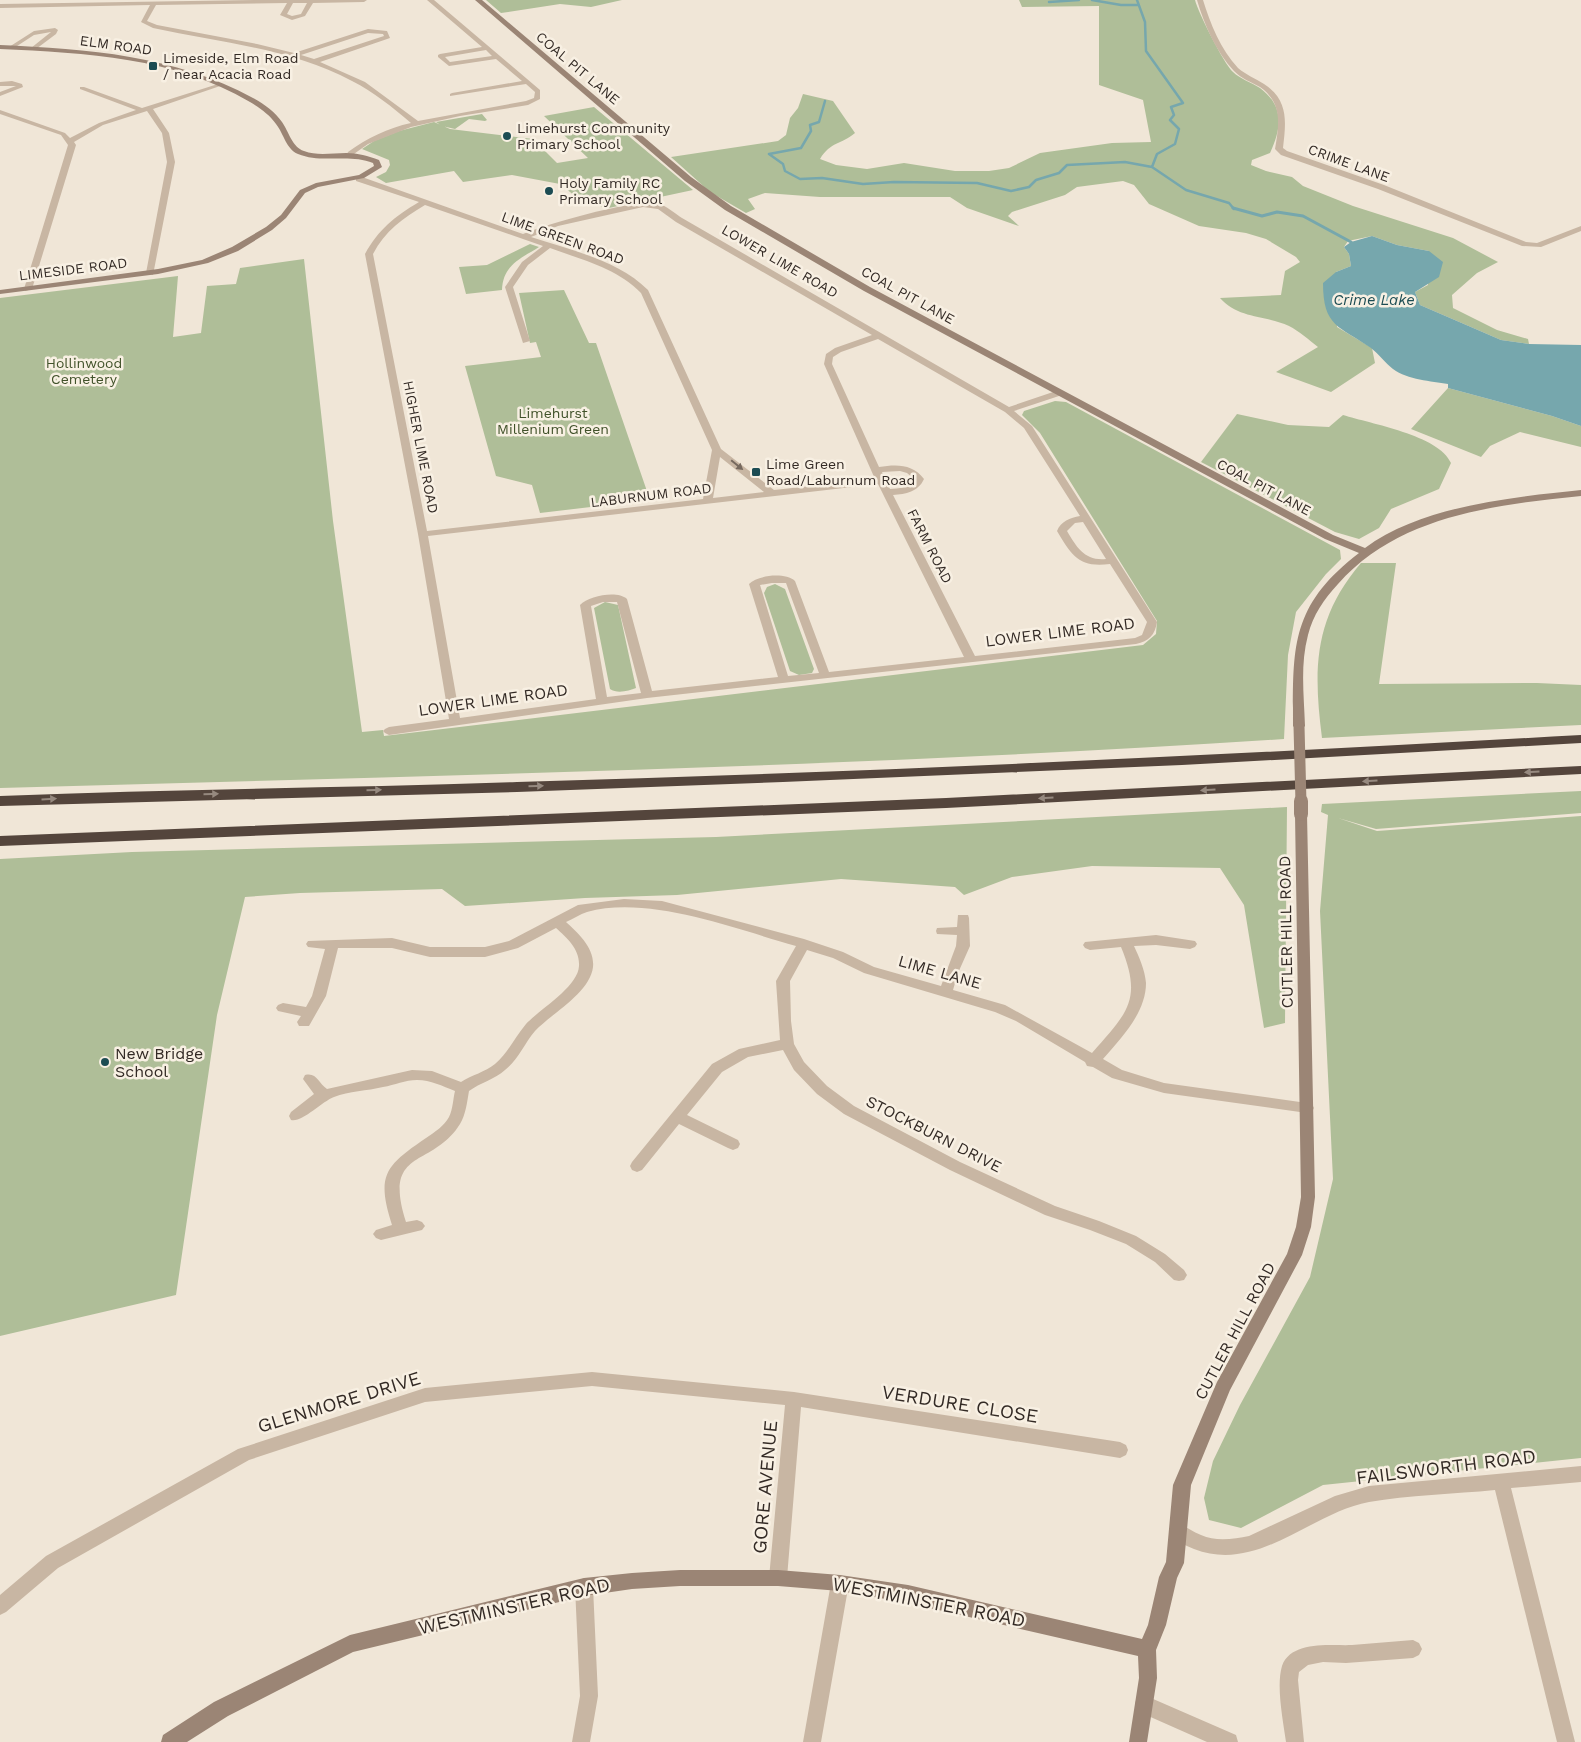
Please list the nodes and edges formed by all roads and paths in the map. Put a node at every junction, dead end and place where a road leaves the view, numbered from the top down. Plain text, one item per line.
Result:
1 (364, 0) edge
2 (430, 0) edge
3 (478, 0) edge
4 (1200, 0) edge
5 (291, 1) edge
6 (311, 1) edge
7 (154, 2) junction
8 (0, 6) edge
9 (0, 47) edge
10 (12, 47) junction
11 (34, 48) junction
12 (488, 48) junction
13 (294, 55) junction
14 (498, 56) junction
15 (313, 62) junction
16 (528, 82) junction
17 (0, 84) edge
18 (220, 85) junction
19 (82, 88) dead end
20 (0, 94) edge
21 (452, 95) dead end
22 (145, 109) junction
23 (0, 112) edge
24 (416, 123) junction
25 (69, 142) junction
26 (351, 154) junction
27 (359, 179) junction
28 (423, 203) junction
29 (1581, 228) edge
30 (523, 238) junction
31 (548, 246) junction
32 (150, 273) junction
33 (28, 289) junction
34 (0, 292) edge
35 (878, 336) junction
36 (526, 341) dead end
37 (1059, 393) junction
38 (1008, 410) junction
39 (717, 450) junction
40 (877, 470) junction
41 (881, 481) junction
42 (887, 492) junction
43 (1581, 493) edge
44 (773, 494) junction
45 (707, 501) junction
46 (1086, 518) junction
47 (423, 534) junction
48 (1364, 552) junction
49 (1113, 561) junction
50 (971, 659) junction
51 (825, 675) junction
52 (784, 680) junction
53 (647, 695) junction
54 (602, 701) junction
55 (455, 721) junction
56 (389, 731) dead end
57 (1581, 739) edge
58 (1581, 770) edge
59 (0, 801) edge
60 (0, 841) edge
61 (558, 922) junction
62 (942, 930) dead end
63 (1126, 942) junction
64 (313, 944) dead end
65 (333, 944) junction
66 (804, 944) junction
67 (1190, 944) dead end
68 (1090, 945) dead end
69 (946, 992) junction
70 (283, 1008) dead end
71 (787, 1044) junction
72 (1092, 1062) junction
73 (310, 1079) dead end
74 (462, 1088) junction
75 (325, 1094) junction
76 (1306, 1108) junction
77 (296, 1116) dead end
78 (677, 1117) junction
79 (733, 1144) dead end
80 (637, 1166) dead end
81 (417, 1226) dead end
82 (401, 1230) junction
83 (381, 1234) dead end
84 (1179, 1275) dead end
85 (794, 1399) junction
86 (1120, 1450) dead end
87 (1581, 1474) edge
88 (1501, 1481) junction
89 (1179, 1532) junction
90 (778, 1578) junction
91 (840, 1583) junction
92 (584, 1587) junction
93 (0, 1606) edge
94 (1413, 1649) dead end
95 (1148, 1650) junction
96 (1144, 1704) junction
97 (170, 1742) edge
98 (581, 1742) edge
99 (812, 1742) edge
100 (1138, 1742) edge
101 (1229, 1742) edge
102 (1295, 1742) edge
103 (1566, 1742) edge

1 - 6 street
2 - 12 street
3 - 37 street, COAL PIT LANE
4 - 29 street, CRIME LANE
5 - 6 street
5 - 6 street
5 - 7 street
7 - 8 street
7 - 13 street
9 - 10 street, ELM ROAD
10 - 11 street, ELM ROAD
10 - 11 street
11 - 18 street, ELM ROAD
12 - 14 street
12 - 14 street
13 - 15 street
13 - 15 street
14 - 16 street
15 - 24 street
16 - 21 street
16 - 24 street
17 - 20 street
18 - 22 street
18 - 26 street, ELM ROAD
19 - 22 street
22 - 25 street
22 - 32 street
23 - 25 street
24 - 26 street
25 - 33 street
26 - 27 street
27 - 28 street, LIME GREEN ROAD
27 - 32 street, LIMESIDE ROAD
28 - 30 street, LIME GREEN ROAD
28 - 47 street, HIGHER LIME ROAD
30 - 31 street, LIME GREEN ROAD
30 - 35 street, LOWER LIME ROAD
31 - 36 street
31 - 39 street, LIME GREEN ROAD
32 - 33 street, LIMESIDE ROAD
33 - 34 street, LIMESIDE ROAD
35 - 38 street, LOWER LIME ROAD
35 - 40 street, FARM ROAD
37 - 38 street
37 - 48 street, COAL PIT LANE
38 - 46 street, LOWER LIME ROAD
39 -> 44 street, LIME GREEN ROAD
39 - 45 street
40 - 41 street, FARM ROAD
40 - 42 street
41 - 42 street, FARM ROAD
41 - 44 street, LABURNUM ROAD
42 - 50 street, FARM ROAD
43 - 48 street, CUTLER HILL ROAD
44 - 45 street, LABURNUM ROAD
45 - 47 street, LABURNUM ROAD
46 - 49 street, LOWER LIME ROAD
46 - 49 street
47 - 55 street, HIGHER LIME ROAD
48 - 76 street, CUTLER HILL ROAD, bridge
49 - 50 street, LOWER LIME ROAD
50 - 51 street, LOWER LIME ROAD
51 - 52 street, LOWER LIME ROAD
51 - 52 street
52 - 53 street, LOWER LIME ROAD
53 - 54 street, LOWER LIME ROAD
53 - 54 street
54 - 55 street, LOWER LIME ROAD
55 - 56 street, LOWER LIME ROAD
59 -> 57 highway
58 -> 60 highway
61 - 65 street, LIME LANE
61 - 66 street, LIME LANE
61 - 74 street
62 - 69 street
63 - 67 street
63 - 68 street
63 - 72 street
64 - 65 street, LIME LANE
65 - 70 street
66 - 69 street, LIME LANE
66 - 71 street, STOCKBURN DRIVE
69 - 72 street, LIME LANE
71 - 78 street
71 - 84 street, STOCKBURN DRIVE
72 - 76 street, LIME LANE
73 - 75 street
74 - 75 street
74 - 82 street
75 - 77 street
76 - 89 street, CUTLER HILL ROAD
78 - 79 street
78 - 80 street
81 - 82 street
82 - 83 street
85 - 86 street, VERDURE CLOSE
85 - 90 street, GORE AVENUE
85 - 93 street, GLENMORE DRIVE
87 - 88 street, FAILSWORTH ROAD
88 - 89 street, FAILSWORTH ROAD
88 - 103 street
89 - 95 street, CUTLER HILL ROAD
90 - 91 street, WESTMINSTER ROAD
90 - 92 street, WESTMINSTER ROAD
91 - 95 street, WESTMINSTER ROAD
91 - 99 street
92 - 97 street, WESTMINSTER ROAD
92 - 98 street
94 - 102 street
95 - 96 street, CUTLER HILL ROAD
96 - 100 street, CUTLER HILL ROAD
96 - 101 street

